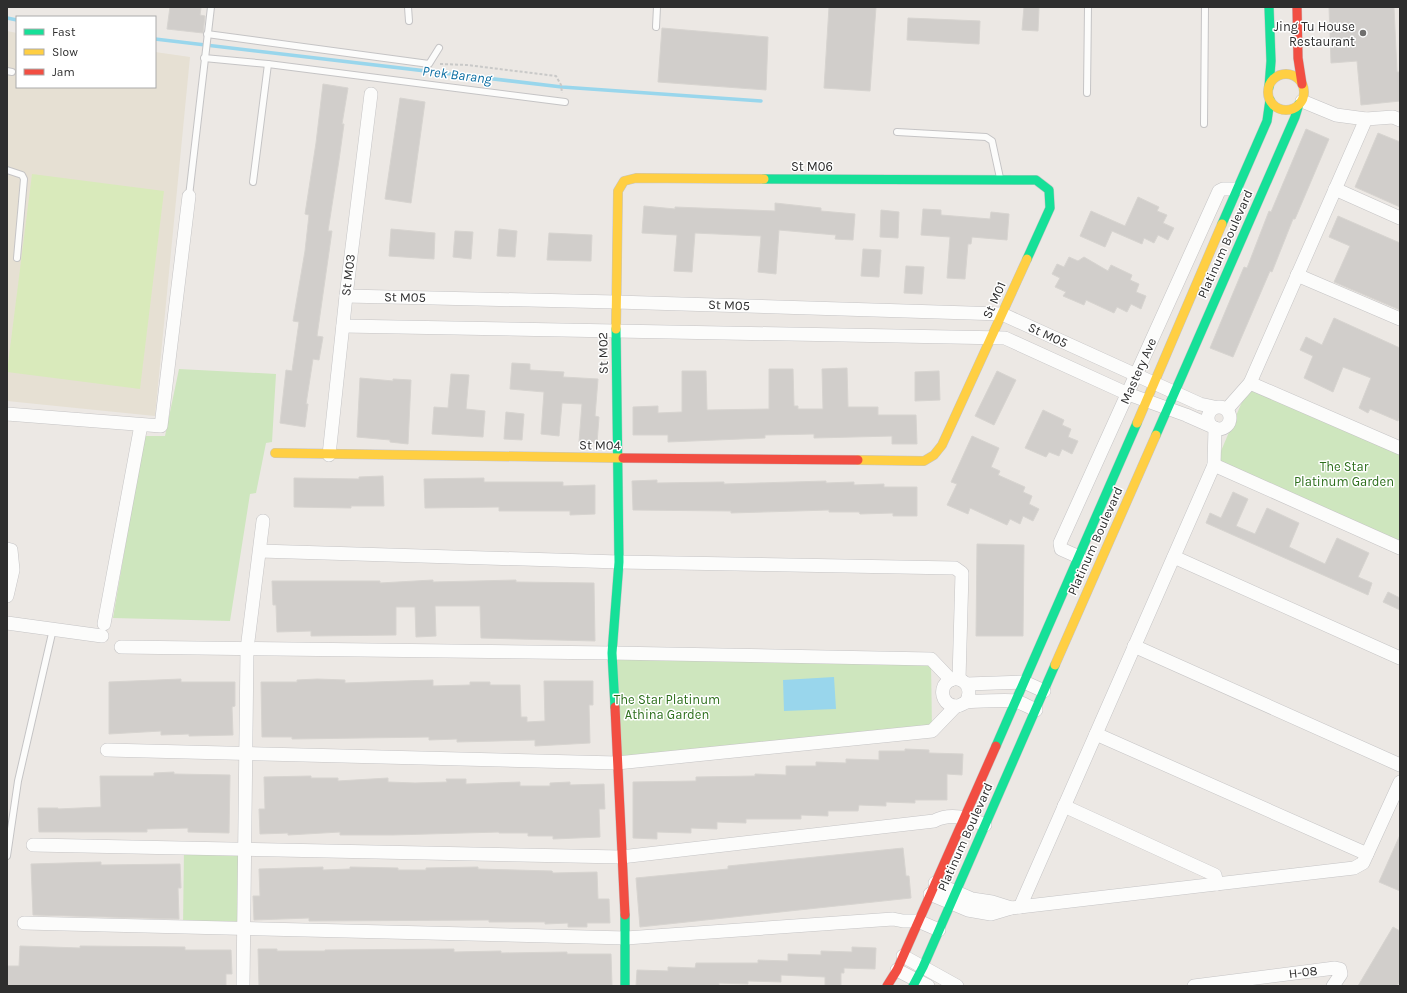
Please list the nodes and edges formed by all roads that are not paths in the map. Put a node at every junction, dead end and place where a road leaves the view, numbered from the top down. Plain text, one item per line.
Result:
1 (211, 7) edge
2 (408, 7) edge
3 (657, 7) edge
4 (1088, 7) edge
5 (1204, 7) edge
6 (1269, 7) edge
7 (1297, 7) edge
8 (409, 21) dead end
9 (656, 27) dead end
10 (207, 36) junction
11 (439, 48) dead end
12 (205, 56) junction
13 (268, 64) junction
14 (1269, 87) junction
15 (1087, 93) dead end
16 (371, 94) dead end
17 (1301, 95) junction
18 (1270, 100) junction
19 (565, 102) road end
20 (1360, 118) junction
21 (1398, 118) edge
22 (1204, 124) dead end
23 (897, 132) dead end
24 (7, 170) edge
25 (1000, 180) junction
26 (624, 181) joint
27 (253, 182) dead end
28 (1237, 189) junction
29 (1335, 189) junction
30 (189, 196) joint
31 (1400, 218) edge
32 (17, 258) dead end
33 (1297, 275) junction
34 (346, 296) junction
35 (616, 302) junction
36 (1002, 314) junction
37 (1400, 320) edge
38 (342, 326) junction
39 (616, 330) junction
40 (991, 337) junction
41 (1076, 348) junction
42 (1067, 367) junction
43 (1136, 375) junction
44 (1154, 382) junction
45 (1250, 383) junction
46 (1175, 392) junction
47 (1128, 394) junction
48 (1146, 402) junction
49 (1168, 408) junction
50 (1221, 408) junction
51 (7, 414) edge
52 (141, 425) junction
53 (1213, 427) junction
54 (1400, 448) edge
55 (275, 453) dead end
56 (329, 455) junction
57 (618, 458) junction
58 (924, 461) joint
59 (1214, 465) junction
60 (264, 521) dead end
61 (1400, 548) edge
62 (7, 549) edge
63 (260, 551) junction
64 (1079, 557) junction
65 (1174, 557) junction
66 (619, 562) junction
67 (7, 596) edge
68 (7, 623) edge
69 (53, 630) junction
70 (1134, 646) junction
71 (121, 647) dead end
72 (247, 649) junction
73 (612, 653) junction
74 (1400, 658) edge
75 (959, 681) junction
76 (1024, 682) junction
77 (1044, 691) junction
78 (1016, 701) junction
79 (961, 704) junction
80 (1036, 710) junction
81 (1096, 734) junction
82 (107, 750) dead end
83 (246, 754) junction
84 (617, 763) junction
85 (1400, 765) edge
86 (1400, 782) edge
87 (1064, 806) junction
88 (963, 819) junction
89 (984, 828) junction
90 (33, 845) dead end
91 (244, 849) junction
92 (1367, 854) junction
93 (7, 856) edge
94 (621, 857) junction
95 (1217, 884) junction
96 (933, 889) junction
97 (953, 898) junction
98 (1015, 908) junction
99 (920, 917) junction
100 (24, 923) dead end
101 (941, 926) junction
102 (245, 929) junction
103 (626, 938) junction
104 (903, 956) junction
105 (923, 967) junction
106 (897, 970) junction
107 (915, 983) edge
108 (243, 986) edge
109 (625, 986) edge
110 (887, 986) edge
111 (928, 986) edge
112 (957, 986) edge
113 (1194, 986) edge
114 (1334, 986) edge

1 - 10 lane
2 - 8 lane
3 - 9 lane
4 - 15 lane
5 - 22 lane
6 - 14 street
7 - 17 street, Platinum Boulevard
10 - 11 lane
10 - 12 lane
12 - 13 lane
12 - 30 lane
13 - 19 lane
13 - 27 lane
14 - 17 street
14 - 18 street
16 - 34 street, St M03
17 - 18 street
17 - 20 street
17 - 46 street, Platinum Boulevard
18 - 28 street, Platinum Boulevard
20 - 21 street
20 - 29 street
23 - 25 lane
24 - 32 lane
25 - 26 street, St M06
25 - 36 street, St M01
26 - 35 street, St M02
28 - 43 street, Mastery Ave
28 - 44 street, Platinum Boulevard
29 - 31 street
29 - 33 street
30 - 52 street
33 - 37 street
33 - 45 street
34 - 35 street, St M05
34 - 38 street, St M03
35 - 36 street, St M05
35 - 39 street, St M02
36 - 40 street, St M01
36 - 41 street, St M05
38 - 39 street, St M05
38 - 56 street, St M03
39 - 40 street, St M05
39 - 57 street, St M02
40 - 42 street, St M05
40 - 58 street, St M01
41 - 42 street
41 - 43 street, St M05
42 - 47 street, St M05
43 - 44 street, St M05
43 - 47 street, Mastery Ave
44 - 46 street, St M05
44 - 48 street, Platinum Boulevard
45 - 50 street
45 - 54 street
46 - 49 street, Platinum Boulevard
46 - 50 street, St M05
47 - 48 street, St M05
47 - 64 street, Mastery Ave
48 - 49 street, St M05
48 - 64 street, Platinum Boulevard
49 - 53 street, St M05
49 - 77 street, Platinum Boulevard
50 - 53 street
50 - 53 street
51 - 52 street
52 - 69 street
53 - 59 street
55 - 56 street, St M04
56 - 57 street, St M04
57 - 58 street, St M04
57 - 66 street, St M02
59 - 61 street
59 - 65 street
60 - 63 street
62 - 67 street
63 - 66 street
63 - 72 street
64 - 76 street, Platinum Boulevard
65 - 70 street
65 - 74 street
66 - 73 street, St M02
66 - 75 street
68 - 69 street
69 - 93 lane
70 - 81 street
70 - 85 street
71 - 72 street
72 - 73 street
72 - 83 street
73 - 75 street
73 - 84 street, St M02
75 - 76 street
75 - 79 street
75 - 79 street
76 - 77 street
76 - 78 street, Platinum Boulevard
77 - 80 street, Platinum Boulevard
78 - 79 street
78 - 80 street
78 - 88 street, Platinum Boulevard
79 - 84 street
80 - 89 street, Platinum Boulevard
81 - 87 street
81 - 92 street
82 - 83 street
83 - 84 street
83 - 91 street
84 - 94 street, St M02
86 - 92 street
87 - 95 street
87 - 98 street
88 - 89 street
88 - 94 street
88 - 96 street, Platinum Boulevard
89 - 97 street, Platinum Boulevard
90 - 91 street
91 - 94 street
91 - 102 street
92 - 95 street
94 - 103 street, St M02
95 - 98 street
96 - 97 street
96 - 99 street, Platinum Boulevard
97 - 98 street
97 - 101 street, Platinum Boulevard
99 - 101 street
99 - 103 street
99 - 104 street, Platinum Boulevard
100 - 102 street
101 - 105 street, Platinum Boulevard
102 - 103 street
102 - 108 street
103 - 109 street, St M02
104 - 105 street
104 - 106 street, Platinum Boulevard
105 - 107 street, Platinum Boulevard
105 - 112 street
106 - 107 street
106 - 110 street, Platinum Boulevard
107 - 111 street
113 - 114 street, H-08

